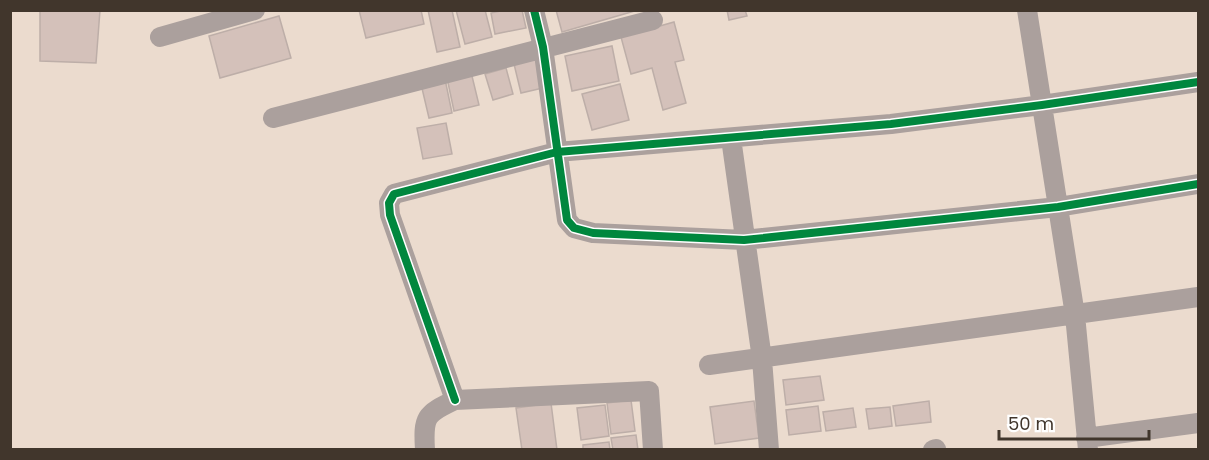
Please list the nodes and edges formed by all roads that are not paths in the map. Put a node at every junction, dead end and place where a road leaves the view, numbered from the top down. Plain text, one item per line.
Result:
1 (255, 10) edge
2 (534, 10) edge
3 (1027, 10) edge
4 (652, 20) dead end
5 (160, 37) dead end
6 (543, 47) junction
7 (1198, 82) edge
8 (1042, 105) junction
9 (273, 117) dead end
10 (731, 138) junction
11 (557, 152) junction
12 (1198, 184) edge
13 (1058, 207) junction
14 (744, 240) junction
15 (1198, 297) edge
16 (1076, 315) junction
17 (762, 359) junction
18 (709, 365) dead end
19 (455, 400) junction
20 (1198, 423) edge
21 (1087, 444) edge
22 (425, 450) edge
23 (653, 450) edge
24 (769, 450) edge

1 - 5 street
2 - 6 street
3 - 8 street
4 - 6 street
6 - 9 street
6 - 11 street
7 - 8 street
8 - 10 street
8 - 13 street
10 - 11 street
10 - 14 street
11 - 14 street
11 - 19 street
12 - 13 street
13 - 14 street
13 - 16 street
14 - 17 street
15 - 16 street
16 - 17 street
16 - 21 street
17 - 18 street
17 - 24 street
19 - 22 street
19 - 23 street
20 - 21 street

